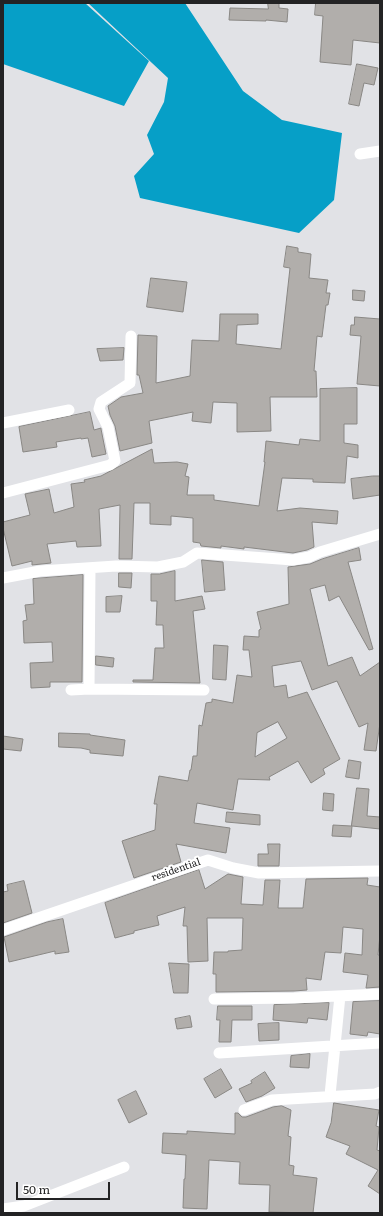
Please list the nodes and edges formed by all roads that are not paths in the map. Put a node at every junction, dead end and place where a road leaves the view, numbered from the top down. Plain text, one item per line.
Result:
1 (380, 150) edge
2 (360, 154) dead end
3 (131, 336) dead end
4 (69, 410) dead end
5 (3, 423) edge
6 (3, 493) edge
7 (380, 534) edge
8 (90, 569) junction
9 (3, 578) edge
10 (89, 689) junction
11 (71, 690) dead end
12 (204, 690) dead end
13 (380, 870) edge
14 (3, 930) edge
15 (380, 994) edge
16 (340, 996) junction
17 (214, 999) dead end
18 (380, 1044) edge
19 (335, 1046) junction
20 (219, 1053) dead end
21 (378, 1093) edge
22 (330, 1096) junction
23 (244, 1110) dead end
24 (124, 1167) dead end
25 (3, 1209) edge

1 - 2 street
3 - 6 street
4 - 5 street
7 - 8 street
8 - 9 street
8 - 10 street
10 - 11 street
10 - 12 street
13 - 14 street, residential
15 - 16 street
16 - 17 street
16 - 19 street
18 - 19 street
19 - 20 street
19 - 22 street
21 - 22 street
22 - 23 street
24 - 25 street

